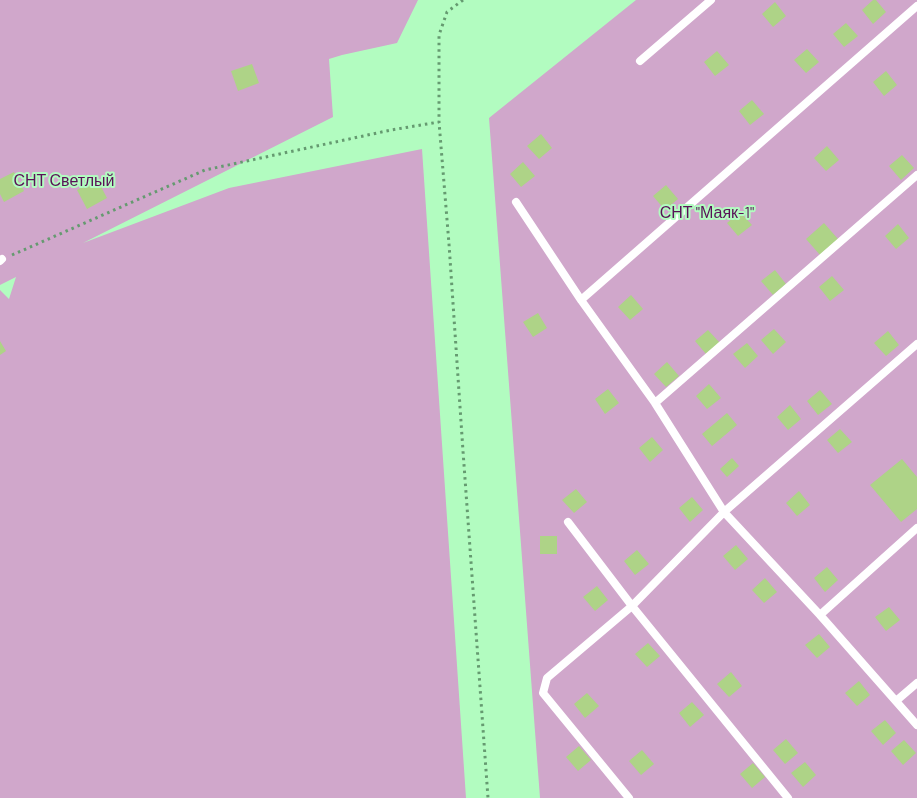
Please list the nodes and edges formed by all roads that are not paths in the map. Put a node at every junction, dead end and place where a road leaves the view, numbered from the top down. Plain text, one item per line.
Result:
1 (711, 0) edge
2 (917, 6) edge
3 (640, 61) dead end
4 (917, 175) edge
5 (516, 202) dead end
6 (581, 300) junction
7 (917, 344) edge
8 (655, 403) junction
9 (724, 512) junction
10 (568, 522) dead end
11 (917, 528) edge
12 (632, 606) junction
13 (820, 615) junction
14 (917, 683) edge
15 (896, 701) junction
16 (917, 725) edge
17 (629, 798) edge
18 (788, 798) edge

1 - 3 lane
2 - 6 lane
4 - 8 lane
5 - 6 lane
6 - 8 lane
7 - 9 lane
8 - 9 lane
9 - 12 lane
9 - 13 lane
10 - 12 lane
11 - 13 lane
12 - 17 lane
12 - 18 lane
13 - 15 lane
14 - 15 lane
15 - 16 lane

